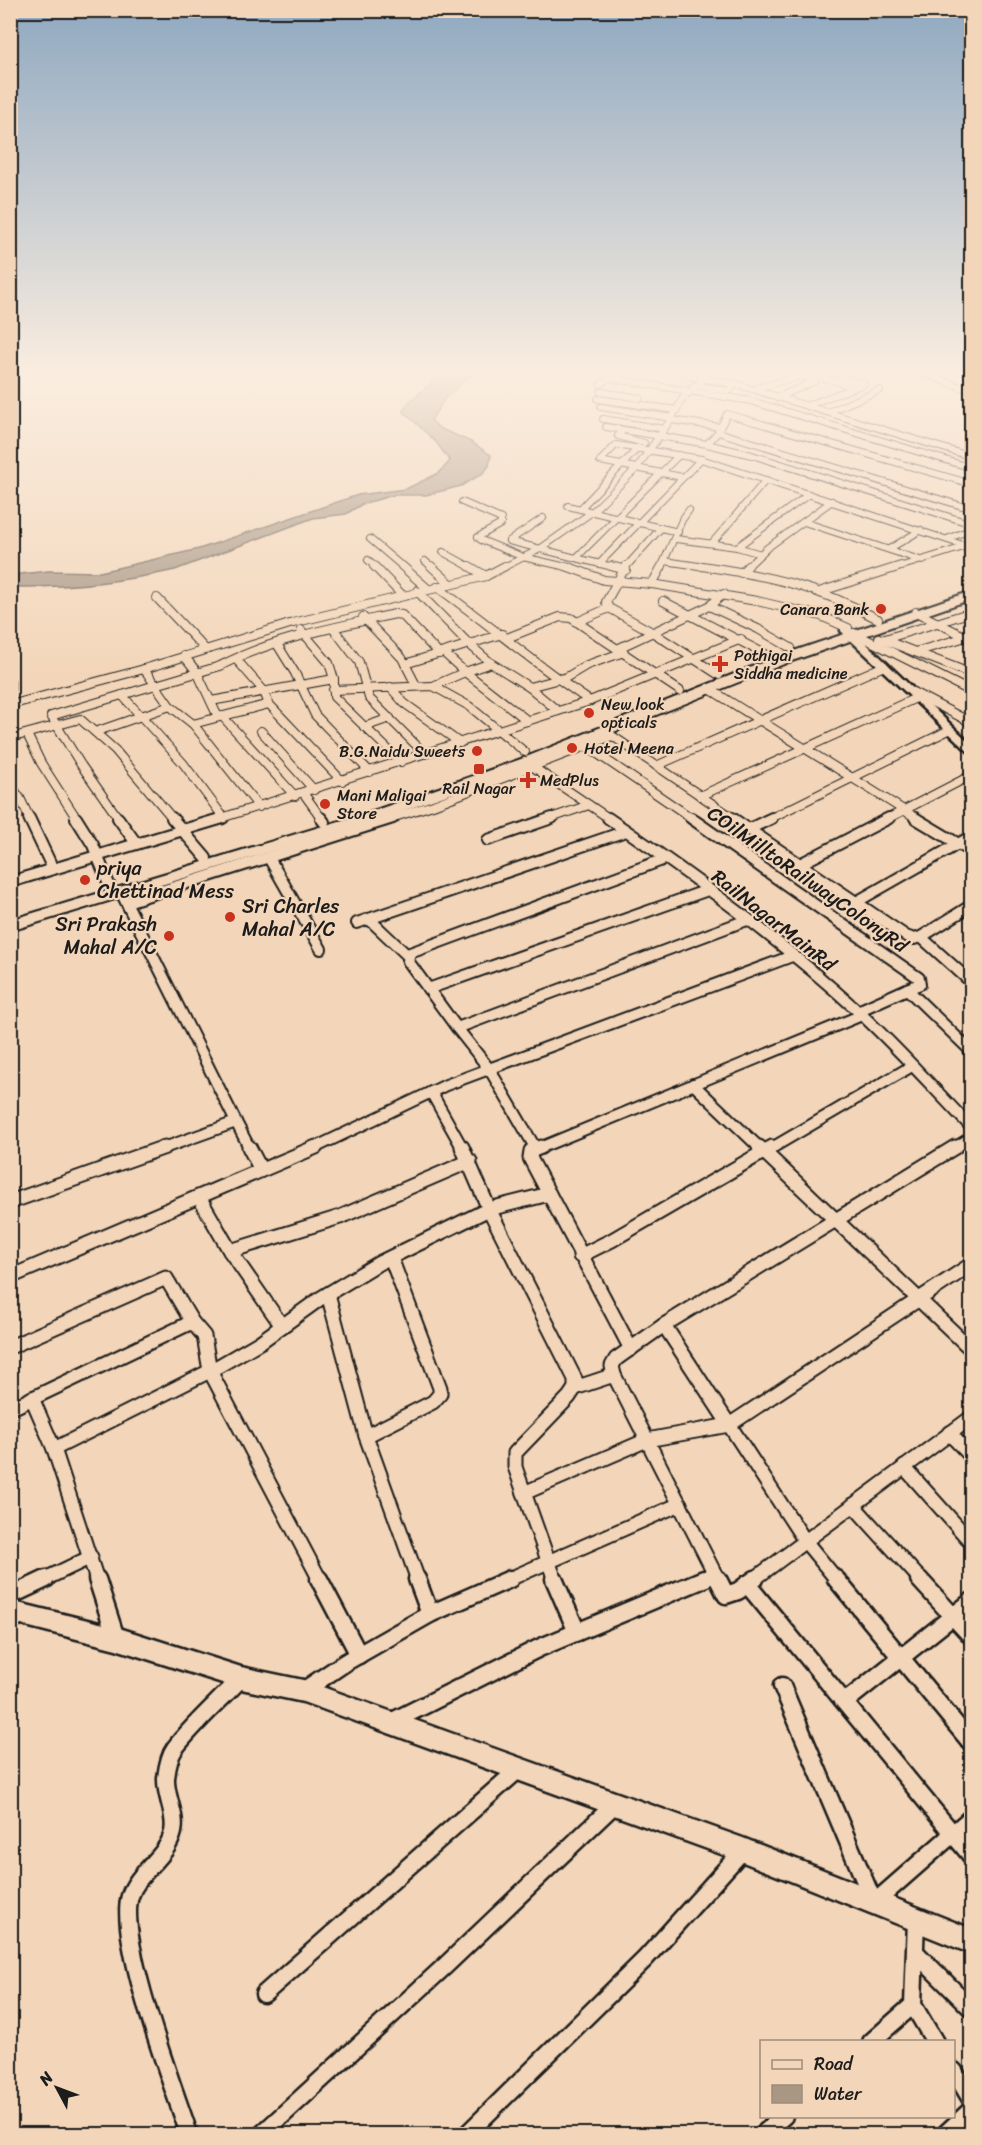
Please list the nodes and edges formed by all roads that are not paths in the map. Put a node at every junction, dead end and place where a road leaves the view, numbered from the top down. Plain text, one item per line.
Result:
1 (612, 475) edge
2 (630, 475) edge
3 (659, 475) edge
4 (672, 475) edge
5 (751, 475) edge
6 (816, 475) edge
7 (865, 475) edge
8 (941, 475) edge
9 (682, 477) joint
10 (766, 480) junction
11 (972, 484) edge
12 (809, 494) junction
13 (832, 501) junction
14 (462, 502) dead end
15 (568, 506) dead end
16 (580, 509) junction
17 (972, 509) edge
18 (689, 510) dead end
19 (592, 513) junction
20 (543, 518) dead end
21 (616, 518) junction
22 (804, 522) junction
23 (638, 523) junction
24 (972, 524) edge
25 (661, 528) junction
26 (972, 529) edge
27 (921, 530) junction
28 (677, 535) junction
29 (370, 539) dead end
30 (947, 539) junction
31 (712, 543) junction
32 (737, 547) junction
33 (969, 547) edge
34 (540, 549) junction
35 (889, 549) junction
36 (443, 552) dead end
37 (761, 554) junction
38 (523, 557) junction
39 (576, 558) junction
40 (368, 560) dead end
41 (425, 561) dead end
42 (665, 561) junction
43 (923, 561) junction
44 (599, 564) junction
45 (626, 570) junction
46 (741, 573) junction
47 (486, 576) junction
48 (618, 581) junction
49 (451, 584) junction
50 (652, 584) junction
51 (437, 587) junction
52 (428, 589) junction
53 (417, 591) junction
54 (822, 591) junction
55 (724, 594) junction
56 (402, 595) junction
57 (969, 596) edge
58 (157, 598) dead end
59 (663, 601) dead end
60 (938, 605) junction
61 (709, 606) junction
62 (609, 608) junction
63 (354, 609) junction
64 (916, 612) junction
65 (972, 612) edge
66 (692, 614) junction
67 (959, 615) junction
68 (878, 619) junction
69 (367, 621) junction
70 (972, 621) edge
71 (576, 622) junction
72 (936, 622) junction
73 (293, 624) junction
74 (333, 628) junction
75 (852, 631) junction
76 (652, 632) junction
77 (305, 634) junction
78 (505, 636) junction
79 (969, 638) edge
80 (741, 639) junction
81 (882, 640) junction
82 (277, 644) junction
83 (470, 645) junction
84 (792, 648) junction
85 (205, 649) junction
86 (621, 650) junction
87 (915, 652) junction
88 (442, 653) junction
89 (184, 656) junction
90 (769, 656) junction
91 (236, 658) junction
92 (693, 658) junction
93 (491, 663) junction
94 (405, 664) junction
95 (884, 666) junction
96 (144, 669) junction
97 (197, 672) junction
98 (465, 672) junction
99 (972, 674) edge
100 (657, 675) junction
101 (719, 675) junction
102 (334, 679) junction
103 (557, 679) junction
104 (10, 682) edge
105 (156, 685) junction
106 (299, 685) junction
107 (416, 685) junction
108 (432, 686) junction
109 (390, 687) junction
110 (529, 687) junction
111 (905, 687) junction
112 (365, 688) junction
113 (708, 688) junction
114 (10, 689) edge
115 (263, 690) junction
116 (333, 690) junction
117 (680, 691) junction
118 (972, 692) edge
119 (122, 695) junction
120 (916, 698) junction
121 (211, 701) junction
122 (590, 701) junction
123 (270, 704) junction
124 (10, 705) edge
125 (170, 706) junction
126 (558, 711) junction
127 (140, 715) junction
128 (220, 716) junction
129 (390, 718) junction
130 (528, 721) junction
131 (759, 721) junction
132 (972, 723) edge
133 (193, 724) junction
134 (58, 726) junction
135 (364, 727) junction
136 (497, 730) junction
137 (949, 730) junction
138 (261, 731) dead end
139 (94, 732) junction
140 (27, 734) junction
141 (609, 734) junction
142 (10, 738) edge
143 (460, 743) junction
144 (586, 746) junction
145 (803, 749) junction
146 (525, 752) junction
147 (972, 752) edge
148 (425, 754) junction
149 (401, 762) junction
150 (656, 766) junction
151 (533, 767) junction
152 (370, 772) junction
153 (972, 775) edge
154 (850, 779) junction
155 (342, 781) junction
156 (10, 784) edge
157 (314, 790) junction
158 (299, 795) junction
159 (700, 796) junction
160 (589, 805) junction
161 (259, 807) junction
162 (903, 811) junction
163 (224, 818) junction
164 (324, 822) junction
165 (182, 829) junction
166 (749, 829) junction
167 (626, 831) junction
168 (972, 837) edge
169 (488, 840) dead end
170 (136, 843) junction
171 (958, 844) junction
172 (972, 852) edge
173 (97, 856) junction
174 (206, 858) junction
175 (269, 858) junction
176 (665, 859) junction
177 (800, 864) junction
178 (53, 869) junction
179 (10, 882) edge
180 (708, 890) junction
181 (119, 894) junction
182 (858, 901) junction
183 (972, 905) edge
184 (10, 917) edge
185 (369, 919) junction
186 (747, 920) junction
187 (357, 923) dead end
188 (10, 927) edge
189 (921, 937) junction
190 (321, 949) dead end
191 (408, 956) junction
192 (792, 956) junction
193 (972, 983) edge
194 (908, 989) junction
195 (428, 990) junction
196 (860, 1013) junction
197 (457, 1028) junction
198 (972, 1052) edge
199 (912, 1066) junction
200 (490, 1070) junction
201 (693, 1084) junction
202 (431, 1092) junction
203 (236, 1122) junction
204 (972, 1128) edge
205 (972, 1137) edge
206 (536, 1149) junction
207 (763, 1151) junction
208 (470, 1161) junction
209 (261, 1170) junction
210 (549, 1194) junction
211 (199, 1197) junction
212 (10, 1202) edge
213 (489, 1209) junction
214 (836, 1221) junction
215 (230, 1251) junction
216 (580, 1256) junction
217 (391, 1257) junction
218 (972, 1264) edge
219 (10, 1277) edge
220 (328, 1294) junction
221 (918, 1299) junction
222 (192, 1322) junction
223 (664, 1325) junction
224 (282, 1326) junction
225 (10, 1347) edge
226 (631, 1349) junction
227 (972, 1350) edge
228 (210, 1371) junction
229 (614, 1375) junction
230 (575, 1388) junction
231 (32, 1398) junction
232 (10, 1409) edge
233 (972, 1416) edge
234 (729, 1425) junction
235 (949, 1433) junction
236 (366, 1436) junction
237 (647, 1440) junction
238 (54, 1449) junction
239 (972, 1457) edge
240 (904, 1467) junction
241 (524, 1493) junction
242 (680, 1504) junction
243 (853, 1505) junction
244 (805, 1541) junction
245 (972, 1543) edge
246 (91, 1557) junction
247 (547, 1561) junction
248 (716, 1574) junction
249 (747, 1584) junction
250 (10, 1596) edge
251 (972, 1601) edge
252 (10, 1611) edge
253 (430, 1614) junction
254 (953, 1616) junction
255 (577, 1632) junction
256 (116, 1638) junction
257 (972, 1638) edge
258 (359, 1655) junction
259 (900, 1658) junction
260 (241, 1678) junction
261 (782, 1686) dead end
262 (303, 1691) junction
263 (845, 1702) junction
264 (391, 1722) junction
265 (972, 1744) edge
266 (519, 1769) junction
267 (615, 1804) junction
268 (972, 1817) edge
269 (953, 1833) junction
270 (743, 1850) junction
271 (972, 1857) edge
272 (874, 1903) junction
273 (916, 1919) junction
274 (972, 1942) edge
275 (916, 1953) junction
276 (264, 1994) dead end
277 (913, 2005) junction
278 (972, 2008) edge
279 (873, 2040) edge
280 (934, 2040) edge
281 (955, 2073) edge
282 (972, 2101) edge
283 (972, 2109) edge
284 (782, 2118) edge
285 (189, 2134) edge
286 (262, 2134) edge
287 (467, 2134) edge
288 (763, 2134) edge
289 (945, 2134) edge

1 - 16 street
2 - 19 street
3 - 21 street
4 - 9 street
5 - 10 street
6 - 24 street
7 - 17 street
8 - 11 street
9 - 23 street
10 - 12 street
10 - 31 street
12 - 13 street
12 - 32 street
13 - 22 street
13 - 27 street
14 - 38 street
15 - 16 street
16 - 19 street
18 - 28 street
19 - 21 street
19 - 34 street
20 - 34 street
21 - 23 street
21 - 39 street
22 - 35 street
22 - 37 street
23 - 25 street
23 - 44 street
25 - 28 street
25 - 45 street
26 - 30 street
27 - 30 street
27 - 35 street
28 - 31 street
28 - 42 street
29 - 52 street
30 - 33 street
31 - 32 street
32 - 37 street
33 - 43 street
34 - 38 street
34 - 39 street
35 - 43 street
36 - 47 street
37 - 46 street
38 - 47 street
38 - 48 street
39 - 44 street
40 - 56 street
41 - 49 street
42 - 46 street
42 - 50 street
43 - 54 street
44 - 45 street
45 - 48 street
46 - 54 street
47 - 49 street
48 - 50 street
48 - 62 street
49 - 51 street
50 - 55 street
51 - 52 street
51 - 78 street
52 - 53 street
53 - 56 street
53 - 83 street
54 - 68 street
55 - 61 street
55 - 75 street
56 - 63 street
57 - 60 highway
57 - 68 highway
58 - 85 street
59 - 66 street
60 - 64 highway
60 - 67 street
61 - 66 street
61 - 84 street
62 - 71 street
62 - 76 street
63 - 69 street
63 - 73 street
64 - 72 street
64 - 75 highway
65 - 67 street
66 - 76 street
66 - 80 street
67 - 70 street
67 - 72 street
68 - 75 highway
69 - 74 street
69 - 88 street
69 - 94 street
71 - 78 street
71 - 86 street
72 - 79 street
72 - 81 street
73 - 77 street
73 - 85 street
74 - 77 street
74 - 112 street
75 - 81 street
75 - 84 highway
75 - 95 main road
75 - 113 highway
75 - 118 street
76 - 86 street
76 - 92 street
77 - 82 street
77 - 102 street
78 - 83 street
78 - 103 street
79 - 87 street
80 - 90 street
80 - 92 street
81 - 87 street
82 - 91 street
82 - 106 street
83 - 88 street
83 - 93 street
84 - 90 highway
85 - 89 street
86 - 100 street
86 - 103 street
87 - 99 street
88 - 94 street
88 - 98 street
89 - 96 street
89 - 97 street
90 - 101 highway
91 - 97 street
91 - 115 street
92 - 100 street
92 - 101 street
93 - 98 street
93 - 110 street
94 - 107 street
95 - 111 main road
95 - 131 street
96 - 105 street
96 - 124 street
97 - 105 street
97 - 121 street
98 - 108 street
98 - 130 street
100 - 117 street
100 - 122 street
101 - 117 highway
102 - 106 street
102 - 116 street
103 - 110 street
103 - 122 street
104 - 114 street
105 - 119 street
105 - 125 street
106 - 115 street
106 - 152 street
107 - 108 street
107 - 109 street
108 - 136 street
109 - 112 street
109 - 143 street
110 - 126 street
111 - 120 main road
111 - 132 street
112 - 116 street
112 - 129 street
113 - 131 street
113 - 141 highway
115 - 121 street
115 - 123 street
116 - 135 street
117 - 146 highway
119 - 127 street
119 - 134 street
120 - 137 main road
120 - 145 street
121 - 128 street
122 - 126 street
123 - 128 street
123 - 155 street
125 - 127 street
125 - 133 street
126 - 130 street
127 - 139 street
127 - 163 street
128 - 133 street
128 - 158 street
129 - 135 street
129 - 148 street
130 - 136 street
131 - 145 street
131 - 150 street
133 - 161 street
134 - 139 street
134 - 140 street
134 - 170 street
135 - 149 street
136 - 143 street
136 - 146 street
137 - 147 main road
137 - 154 street
138 - 157 street
139 - 165 street
140 - 142 street
140 - 173 street
141 - 144 street
141 - 150 street
141 - 181 highway
143 - 148 street
144 - 151 street
144 - 194 street, COilMilltoRailwayColonyRd
145 - 154 street
145 - 159 street
146 - 164 highway
148 - 149 street
149 - 152 street
150 - 159 street
151 - 160 street, RailNagarMainRd
151 - 175 street
152 - 155 street
153 - 162 street
154 - 162 street
154 - 166 street
155 - 157 street
156 - 178 street
157 - 158 street
158 - 161 street
158 - 164 street
159 - 166 street
160 - 167 street, RailNagarMainRd
160 - 169 street
161 - 163 street
162 - 171 street
162 - 177 street
163 - 165 street
164 - 174 highway
165 - 170 street
165 - 174 street
166 - 177 street
167 - 176 street, RailNagarMainRd
167 - 185 street
168 - 171 street
170 - 173 street
171 - 172 street
171 - 182 street
173 - 178 street
173 - 181 street
174 - 181 highway
175 - 181 street
175 - 190 street
176 - 180 street, RailNagarMainRd
176 - 191 street
177 - 182 street
178 - 179 street
180 - 186 street, RailNagarMainRd
180 - 195 street
181 - 184 highway
181 - 188 highway
181 - 203 street
182 - 189 street
183 - 189 street
185 - 187 street
185 - 191 street
186 - 192 street, RailNagarMainRd
186 - 197 street
189 - 193 street
191 - 195 street
192 - 196 street, RailNagarMainRd
192 - 200 street
194 - 196 street
194 - 198 street
195 - 197 street
196 - 199 street, RailNagarMainRd
196 - 201 street
197 - 200 street
199 - 204 street, RailNagarMainRd
199 - 207 street
200 - 202 street
200 - 206 street
201 - 206 street
201 - 207 street
202 - 208 street
202 - 209 street
203 - 209 street
203 - 212 street
205 - 214 street
206 - 210 street
207 - 214 street
207 - 216 street
208 - 213 street
208 - 215 street
209 - 211 street
210 - 213 street
210 - 216 street
211 - 215 street
211 - 219 street
213 - 217 street
213 - 230 street
214 - 221 street
214 - 223 street
215 - 224 street
216 - 226 street
217 - 220 street
217 - 236 street
218 - 221 street
220 - 224 street
220 - 236 street
221 - 227 street
221 - 234 street
222 - 225 street
222 - 228 street
222 - 231 street
223 - 226 street
223 - 234 street
224 - 228 street
226 - 229 street
228 - 238 street
228 - 258 street
229 - 230 street
229 - 237 street
230 - 241 street
231 - 232 street
231 - 238 street
233 - 235 street
234 - 237 street
234 - 244 street
235 - 239 street
235 - 240 street
236 - 253 street
237 - 241 street
237 - 242 street
238 - 246 street
240 - 243 street
240 - 245 street
241 - 247 street
242 - 247 street
242 - 248 street
243 - 244 street
243 - 254 street
244 - 249 street
244 - 259 street
246 - 250 street
246 - 256 street
247 - 253 street
247 - 255 street
248 - 249 street
248 - 255 street
249 - 263 street
251 - 254 street
252 - 256 main road
253 - 258 street
254 - 257 street
254 - 259 street
255 - 264 street
256 - 260 main road
258 - 262 street
259 - 263 street
259 - 265 street
260 - 262 main road
260 - 285 street
261 - 272 street
262 - 264 main road
263 - 269 street
264 - 266 main road
266 - 267 main road
266 - 276 street
267 - 270 main road
267 - 286 street
268 - 269 street
269 - 271 street
269 - 272 street
270 - 272 main road
270 - 287 street
272 - 273 main road
273 - 274 main road
273 - 275 street
275 - 277 street
275 - 278 street
277 - 279 street
277 - 280 street
281 - 282 street
283 - 289 street
284 - 288 street

